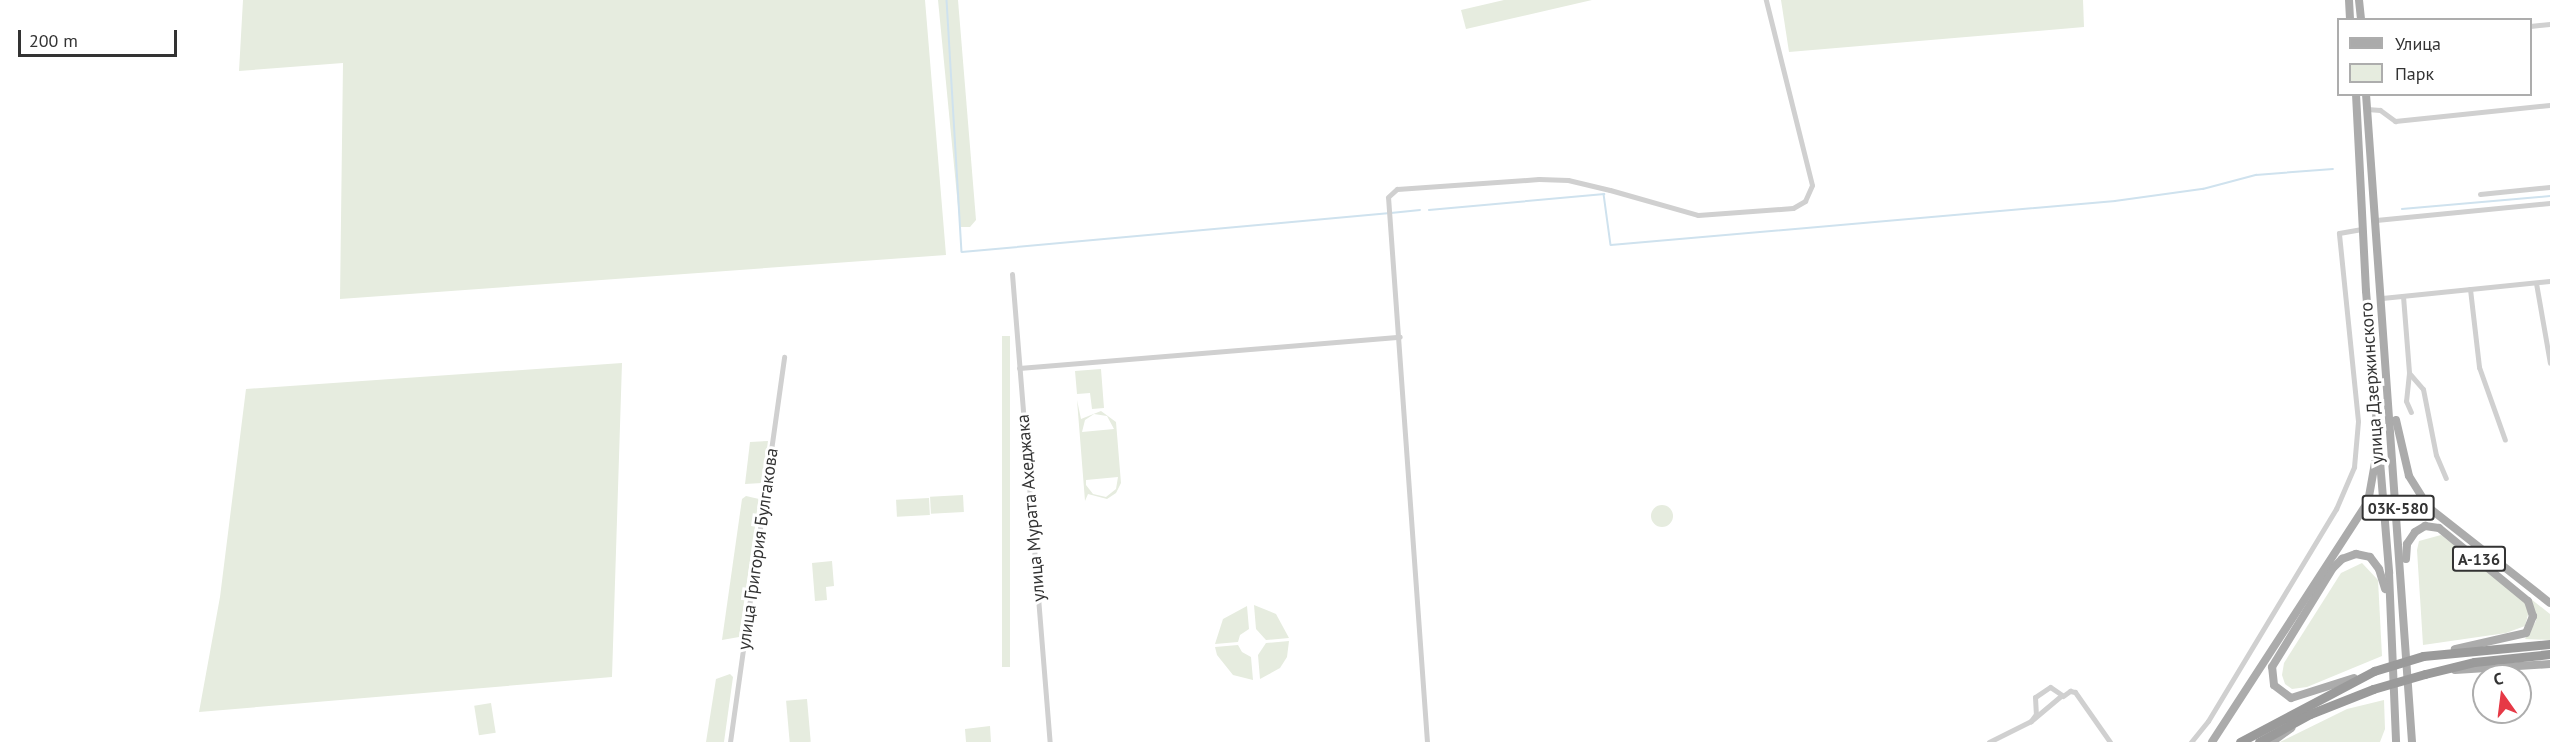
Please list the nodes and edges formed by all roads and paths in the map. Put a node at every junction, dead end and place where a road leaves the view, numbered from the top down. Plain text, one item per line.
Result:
1 (1766, 0) edge
2 (2349, 0) edge
3 (2359, 0) edge
4 (2350, 18) edge
5 (2361, 18) edge
6 (2550, 24) edge
7 (2532, 26) edge
8 (2356, 96) edge
9 (2366, 96) edge
10 (2550, 105) edge
11 (2367, 109) junction
12 (2550, 187) edge
13 (2480, 194) dead end
14 (2550, 203) edge
15 (2376, 220) junction
16 (2362, 229) junction
17 (1012, 274) dead end
18 (2550, 281) edge
19 (2536, 283) junction
20 (2470, 289) junction
21 (2403, 296) junction
22 (2382, 298) junction
23 (1400, 338) junction
24 (784, 357) dead end
25 (2550, 363) edge
26 (1019, 368) junction
27 (2387, 369) junction
28 (2409, 373) junction
29 (2377, 409) junction
30 (2411, 412) dead end
31 (2505, 440) dead end
32 (2446, 478) dead end
33 (2550, 603) edge
34 (2390, 629) junction
35 (2550, 644) edge
36 (2408, 646) junction
37 (2434, 654) junction
38 (2550, 654) edge
39 (2550, 664) edge
40 (2428, 673) junction
41 (2363, 675) junction
42 (2411, 688) junction
43 (2062, 696) junction
44 (2310, 714) junction
45 (2031, 721) junction
46 (730, 742) edge
47 (1050, 742) edge
48 (1427, 742) edge
49 (1989, 742) edge
50 (2110, 742) edge
51 (2191, 742) edge
52 (2212, 742) edge
53 (2240, 742) edge
54 (2259, 742) edge
55 (2272, 742) edge
56 (2394, 742) edge
57 (2412, 742) edge
58 (2417, 742) edge

1 - 23 street
2 - 4 main road
3 - 5 main road
6 - 7 street
8 - 16 main road, улица Дзержинского / 03К-580
9 - 11 main road, улица Дзержинского / 03К-580
10 - 11 street
11 - 15 main road, улица Дзержинского / 03К-580
12 - 13 street
14 - 15 street
15 - 22 main road, улица Дзержинского / 03К-580
16 - 29 main road, улица Дзержинского / 03К-580
16 - 51 street
17 - 26 street, улица Мурата Ахеджака
18 - 19 street
19 - 20 street
19 - 25 street
20 - 21 street
20 - 31 street
21 - 22 street
21 - 28 street
22 - 27 main road, улица Дзержинского / 03К-580
23 - 26 street
23 - 48 street
24 - 46 street, улица Григория Булгакова
26 - 47 street, улица Мурата Ахеджака
27 - 33 main road, А-136
27 - 36 main road, улица Дзержинского / 03К-580
28 - 30 street
28 - 32 street
29 - 34 main road, улица Дзержинского / 03К-580
29 - 52 main road
34 - 41 main road
34 - 56 main road, улица Дзержинского / 03К-580
35 - 37 highway, А-136
36 - 37 main road, А-136
36 - 42 main road, улица Дзержинского / 03К-580
37 - 41 highway, А-136, bridge
38 - 40 highway
39 - 40 main road
40 - 44 highway, bridge
41 - 53 highway
42 - 57 main road, улица Дзержинского / 03К-580
42 - 58 main road
43 - 45 street
43 - 45 street
43 - 50 street
44 - 54 highway
44 - 55 main road
45 - 49 street

